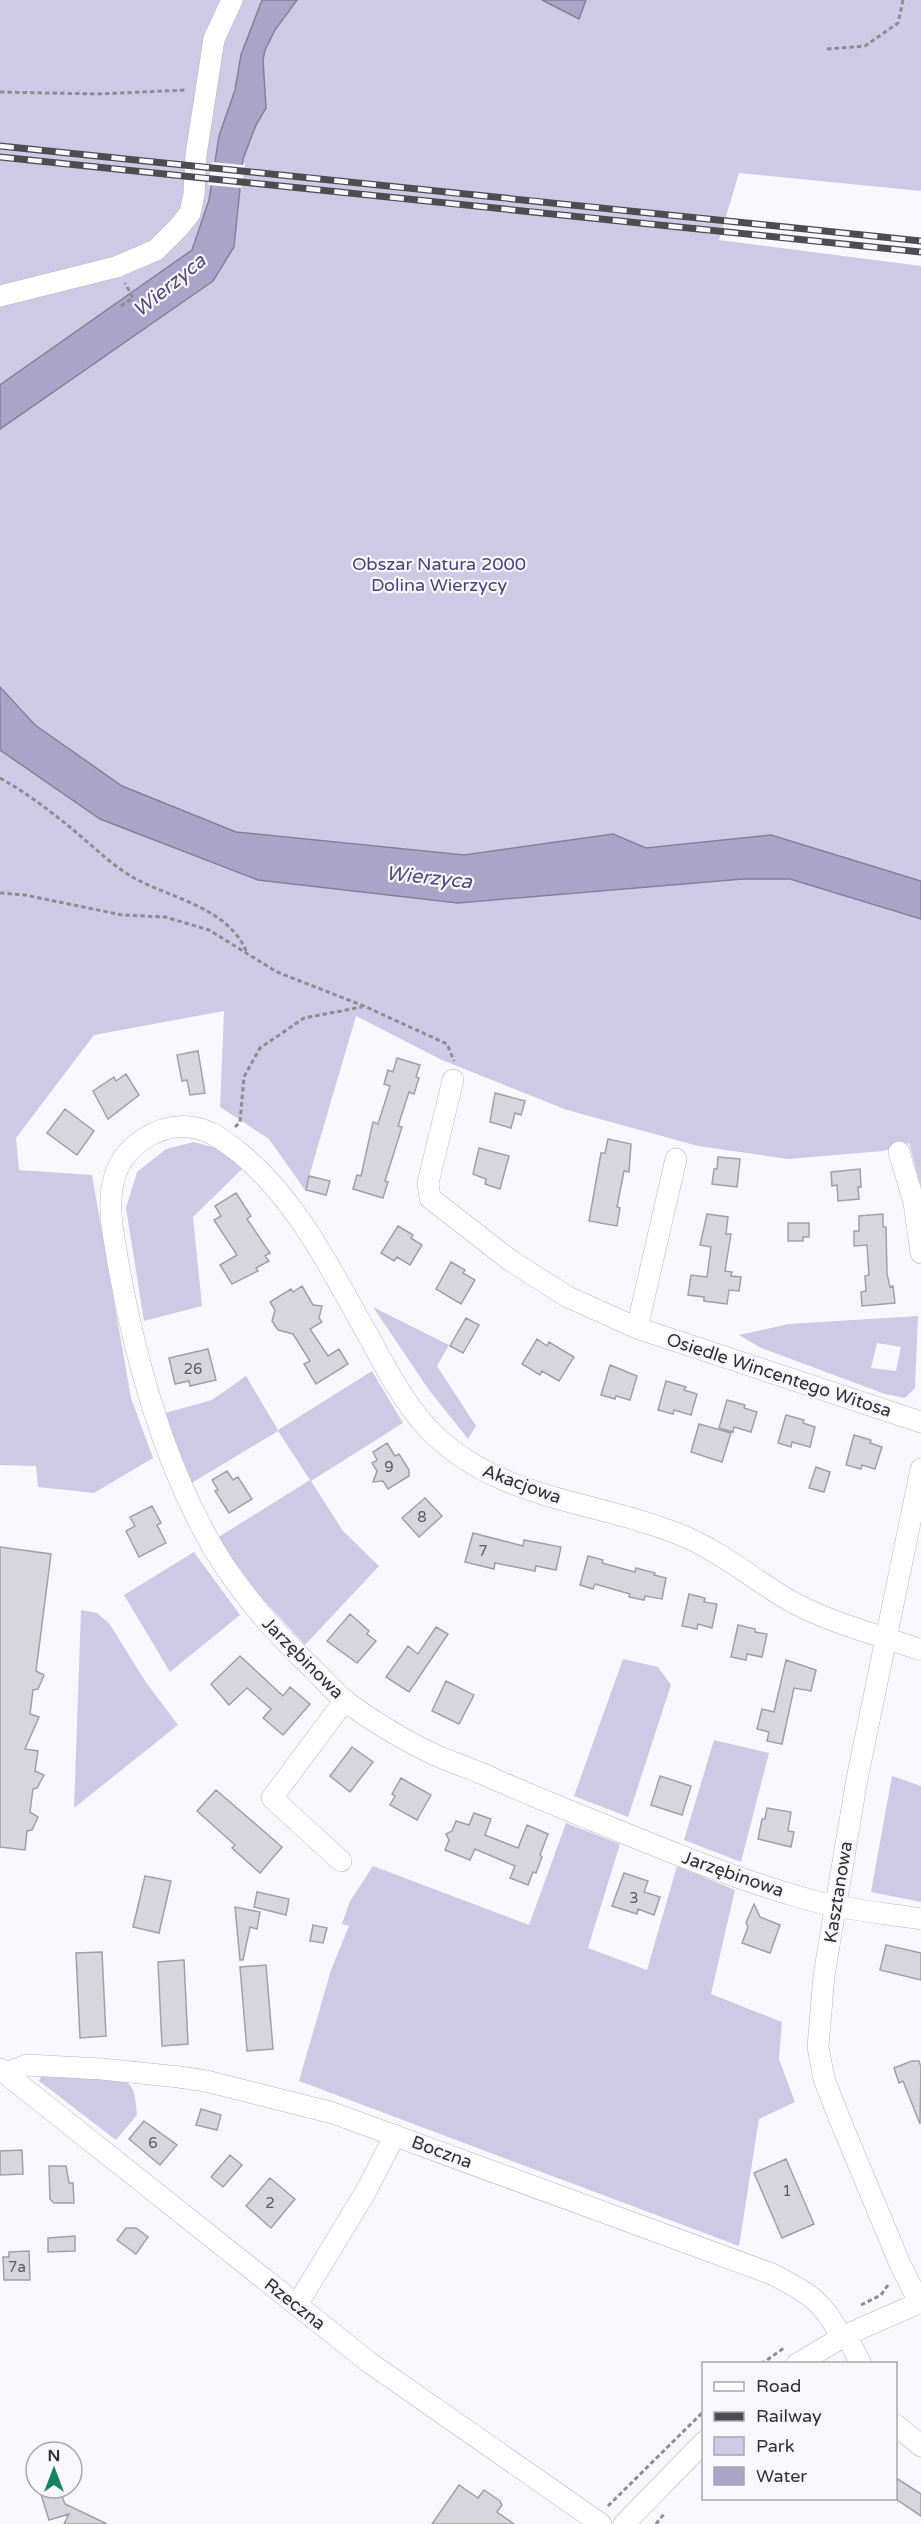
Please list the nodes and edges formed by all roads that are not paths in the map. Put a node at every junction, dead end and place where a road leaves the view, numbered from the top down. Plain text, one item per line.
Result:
1 (232, 0) edge
2 (0, 296) edge
3 (453, 1080) road end
4 (154, 1132) joint
5 (898, 1152) dead end
6 (676, 1158) dead end
7 (921, 1253) edge
8 (637, 1328) junction
9 (921, 1422) edge
10 (921, 1469) edge
11 (885, 1637) junction
12 (921, 1650) edge
13 (345, 1700) junction
14 (341, 1861) dead end
15 (835, 1905) junction
16 (921, 1919) edge
17 (3, 2071) edge
18 (395, 2135) junction
19 (920, 2302) edge
20 (297, 2305) junction
21 (843, 2336) junction
22 (800, 2362) edge
23 (860, 2362) edge
24 (897, 2426) edge
25 (702, 2444) edge
26 (921, 2446) edge
27 (604, 2516) edge
28 (624, 2524) edge

1 - 2 street
3 - 8 street, Osiedle Wincentego Witosa
4 - 11 street, Akacjowa
4 - 13 street, Jarzębinowa
5 - 7 street
6 - 8 street
8 - 9 street, Osiedle Wincentego Witosa
10 - 11 street, Kasztanowa
11 - 12 street, Akacjowa
11 - 15 street, Kasztanowa
13 - 14 street
13 - 15 street, Jarzębinowa
15 - 16 street, Jarzębinowa
15 - 19 street, Kasztanowa
17 - 18 street, Boczna
17 - 20 street, Rzeczna
18 - 20 street
18 - 21 street, Boczna
19 - 21 street
20 - 27 street, Rzeczna
21 - 22 street
21 - 23 street, Boczna
24 - 26 street
25 - 28 street

